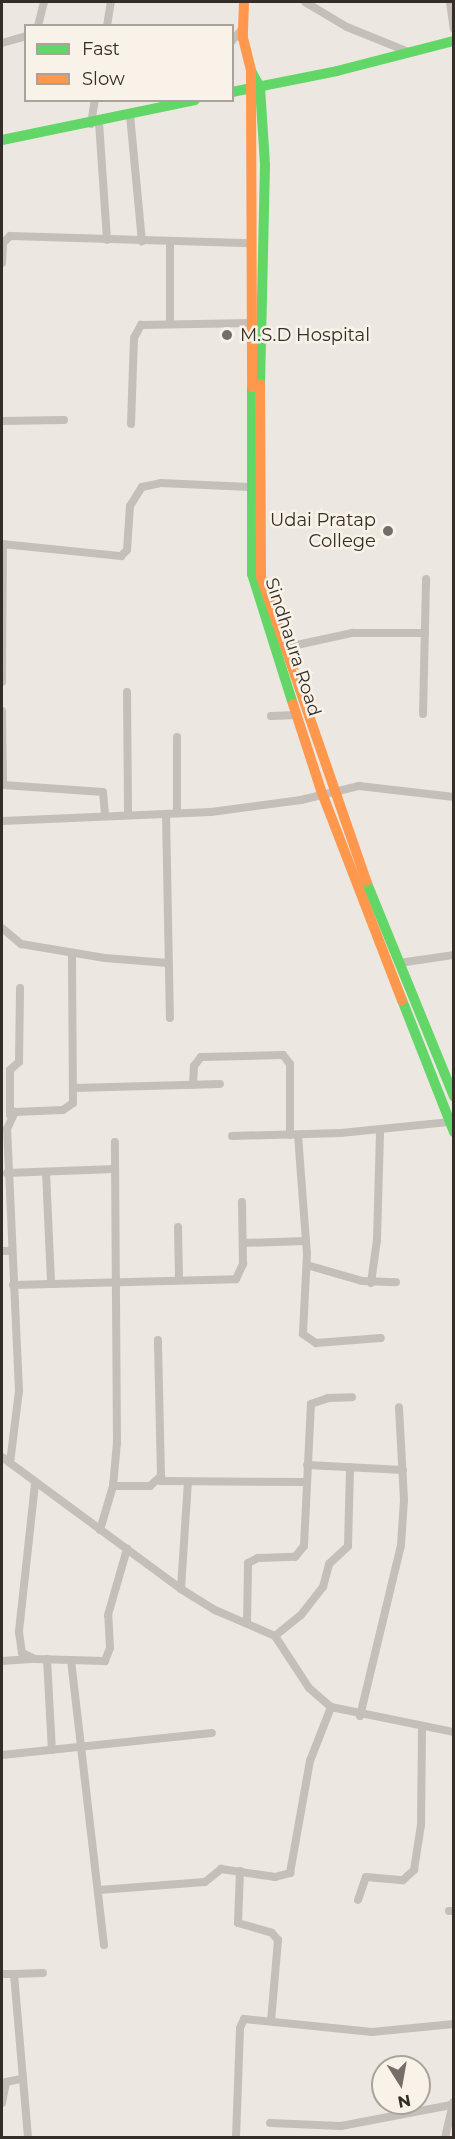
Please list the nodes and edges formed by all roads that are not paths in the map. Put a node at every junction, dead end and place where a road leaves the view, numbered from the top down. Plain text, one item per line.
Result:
1 (44, 2) edge
2 (111, 2) edge
3 (244, 2) edge
4 (305, 2) edge
5 (450, 2) edge
6 (38, 24) edge
7 (107, 24) edge
8 (243, 28) junction
9 (453, 29) edge
10 (24, 37) edge
11 (234, 39) edge
12 (453, 40) edge
13 (2, 43) edge
14 (410, 52) junction
15 (255, 88) junction
16 (234, 92) edge
17 (95, 102) edge
18 (183, 102) edge
19 (130, 115) junction
20 (95, 123) junction
21 (2, 140) edge
22 (107, 240) junction
23 (142, 242) junction
24 (171, 242) junction
25 (251, 243) junction
26 (2, 263) edge
27 (170, 323) junction
28 (250, 323) junction
29 (2, 420) edge
30 (64, 420) dead end
31 (131, 424) dead end
32 (250, 487) junction
33 (2, 544) edge
34 (426, 579) dead end
35 (425, 633) junction
36 (283, 648) junction
37 (2, 682) edge
38 (127, 692) dead end
39 (2, 711) edge
40 (423, 714) dead end
41 (297, 715) junction
42 (271, 716) dead end
43 (177, 737) dead end
44 (2, 785) edge
45 (327, 792) junction
46 (453, 797) edge
47 (177, 813) junction
48 (166, 814) junction
49 (128, 815) junction
50 (105, 816) junction
51 (2, 821) edge
52 (2, 928) edge
53 (72, 954) junction
54 (453, 955) edge
55 (168, 963) junction
56 (399, 963) junction
57 (20, 988) dead end
58 (170, 1018) dead end
59 (6, 1070) edge
60 (220, 1084) dead end
61 (193, 1085) junction
62 (74, 1088) junction
63 (453, 1097) edge
64 (10, 1115) junction
65 (452, 1127) edge
66 (380, 1130) junction
67 (294, 1135) junction
68 (232, 1136) dead end
69 (115, 1142) dead end
70 (115, 1169) junction
71 (46, 1172) junction
72 (7, 1173) junction
73 (242, 1202) dead end
74 (178, 1227) dead end
75 (306, 1241) junction
76 (243, 1243) junction
77 (2, 1251) edge
78 (11, 1251) junction
79 (307, 1265) junction
80 (179, 1279) junction
81 (117, 1281) junction
82 (396, 1282) dead end
83 (370, 1283) junction
84 (51, 1284) junction
85 (13, 1285) junction
86 (381, 1338) dead end
87 (158, 1340) dead end
88 (352, 1397) dead end
89 (399, 1407) dead end
90 (2, 1457) edge
91 (10, 1463) junction
92 (307, 1465) junction
93 (350, 1467) junction
94 (403, 1470) junction
95 (160, 1481) junction
96 (188, 1482) junction
97 (306, 1482) junction
98 (34, 1484) junction
99 (113, 1486) junction
100 (100, 1530) junction
101 (128, 1549) junction
102 (181, 1589) junction
103 (248, 1623) junction
104 (274, 1636) junction
105 (35, 1659) junction
106 (47, 1659) junction
107 (2, 1660) edge
108 (71, 1660) junction
109 (331, 1707) junction
110 (360, 1716) junction
111 (423, 1727) junction
112 (453, 1732) edge
113 (212, 1733) dead end
114 (81, 1745) junction
115 (52, 1750) junction
116 (2, 1755) edge
117 (240, 1871) junction
118 (99, 1890) junction
119 (358, 1900) dead end
120 (104, 1945) dead end
121 (43, 1973) dead end
122 (2, 1974) edge
123 (14, 1974) junction
124 (271, 2021) junction
125 (453, 2025) edge
126 (22, 2079) junction
127 (2, 2103) edge
128 (452, 2103) edge
129 (270, 2123) dead end
130 (28, 2138) edge
131 (236, 2138) edge
132 (445, 2138) edge

1 - 6 street
2 - 7 street
3 - 8 street, Sindhaura Road
4 - 14 street
5 - 9 street
8 - 11 street
8 - 15 street, Sindhaura Road
10 - 13 street
12 - 14 street
14 - 15 street
15 - 16 street
15 - 25 street, Sindhaura Road
15 - 36 street
17 - 20 street
18 - 19 street
19 - 20 street
19 - 23 street
20 - 21 street
20 - 22 street
22 - 23 street
22 - 26 street
23 - 24 street
24 - 25 street
24 - 27 street
25 - 28 street, Sindhaura Road
27 - 28 street
27 - 31 street
28 - 32 street, Sindhaura Road
29 - 30 street
32 - 33 street
32 - 41 street, Sindhaura Road
33 - 37 street
34 - 35 street
35 - 36 street
35 - 40 street
36 - 45 street
38 - 49 street
39 - 44 street
41 - 42 street
41 - 45 street, Sindhaura Road
43 - 47 street
44 - 50 street
45 - 46 street
45 - 47 street
45 - 56 street
45 - 65 street, Sindhaura Road
47 - 48 street
48 - 49 street
48 - 55 street
49 - 50 street
50 - 51 street
52 - 53 street
53 - 55 street
53 - 62 street
54 - 56 street
55 - 58 street
56 - 63 street
57 - 59 street
59 - 64 street
60 - 61 street
61 - 62 street
61 - 67 street
62 - 64 street
64 - 72 street
65 - 66 street
66 - 67 street
66 - 83 street
67 - 68 street
67 - 75 street
69 - 70 street
70 - 71 street
70 - 81 street
71 - 72 street
71 - 84 street
72 - 78 street
73 - 76 street
74 - 80 street
75 - 76 street
75 - 79 street
76 - 80 street
77 - 78 street
78 - 85 street
79 - 83 street
79 - 86 street
80 - 81 street
81 - 84 street
81 - 99 street
82 - 83 street
84 - 85 street
85 - 91 street
87 - 95 street
88 - 92 street
89 - 94 street
90 - 91 street
91 - 98 street
92 - 93 street
92 - 97 street
93 - 94 street
93 - 104 street
94 - 110 street
95 - 96 street
95 - 99 street
96 - 97 street
96 - 102 street
97 - 103 street
98 - 100 street
98 - 105 street
99 - 100 street
100 - 101 street
101 - 102 street
101 - 108 street
102 - 103 street
103 - 104 street
104 - 109 street
105 - 106 street
105 - 107 street
106 - 108 street
106 - 115 street
108 - 114 street
109 - 110 street
109 - 117 street
110 - 111 street
111 - 112 street
111 - 119 street
113 - 114 street
114 - 115 street
114 - 118 street
115 - 116 street
117 - 118 street
117 - 124 street
118 - 120 street
121 - 123 street
122 - 123 street
123 - 126 street
124 - 125 street
124 - 131 street
126 - 127 street
126 - 130 street
128 - 129 street
128 - 132 street

